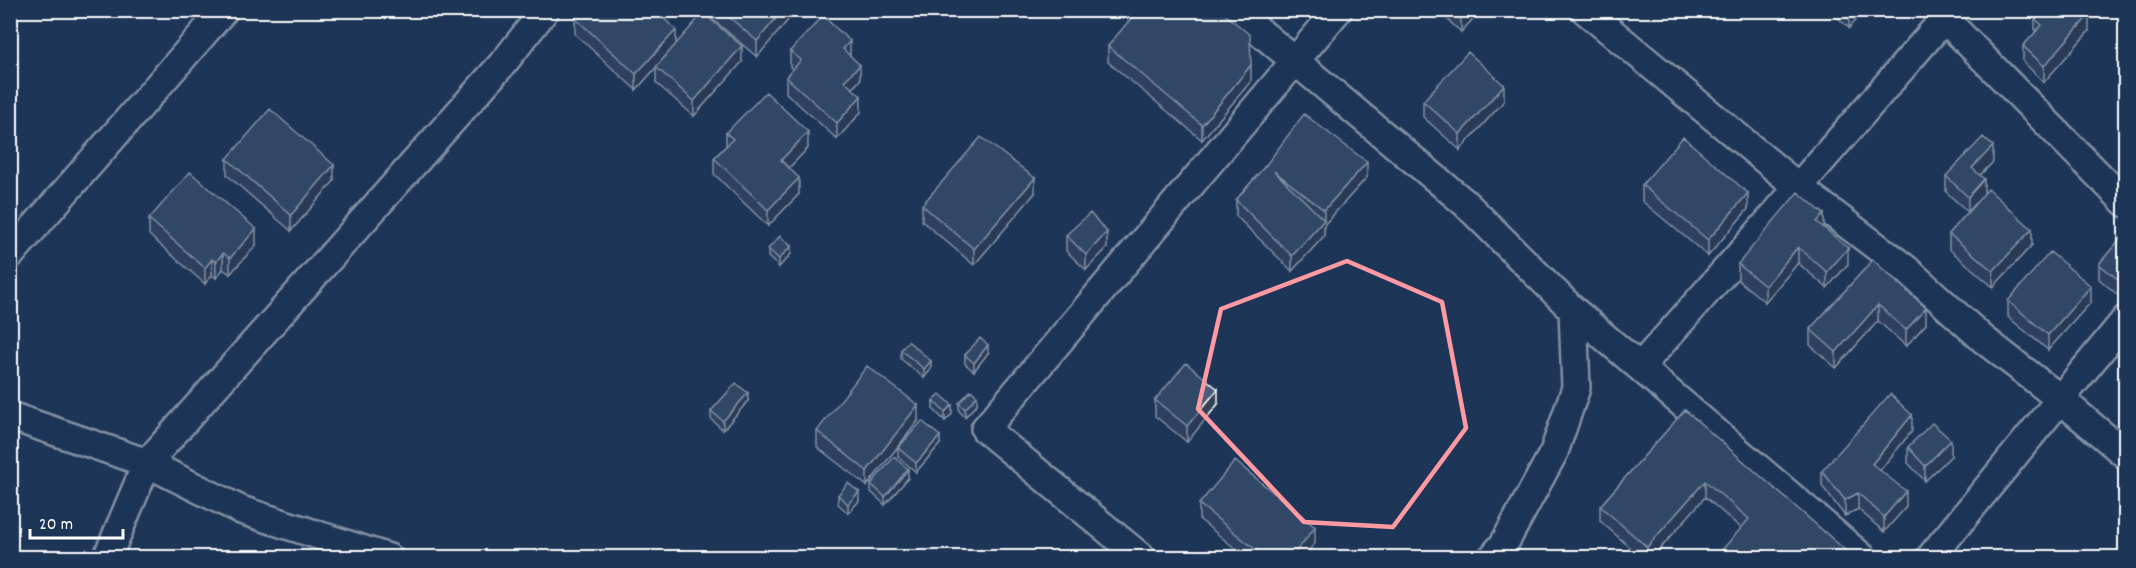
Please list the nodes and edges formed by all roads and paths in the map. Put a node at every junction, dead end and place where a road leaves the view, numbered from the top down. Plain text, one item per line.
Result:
1 (224, 10) edge
2 (545, 10) edge
3 (1234, 10) edge
4 (1338, 10) edge
5 (1585, 10) edge
6 (1941, 14) edge
7 (1296, 62) junction
8 (1798, 187) junction
9 (2126, 203) edge
10 (10, 255) edge
11 (1574, 310) junction
12 (2126, 319) edge
13 (1640, 367) junction
14 (2059, 398) junction
15 (10, 416) edge
16 (2126, 455) edge
17 (147, 464) junction
18 (107, 558) edge
19 (389, 558) edge
20 (1142, 558) edge
21 (1492, 558) edge
22 (1863, 558) edge
23 (1930, 558) edge

1 - 10 street
2 - 17 street
3 - 7 street
4 - 7 street
5 - 8 street
6 - 8 street
6 - 9 street
7 - 11 street
7 - 20 street
8 - 13 street
8 - 14 street
11 - 13 street
11 - 21 street
12 - 14 street
13 - 22 street
14 - 16 street
14 - 23 street
15 - 17 street
17 - 18 street
17 - 19 street

